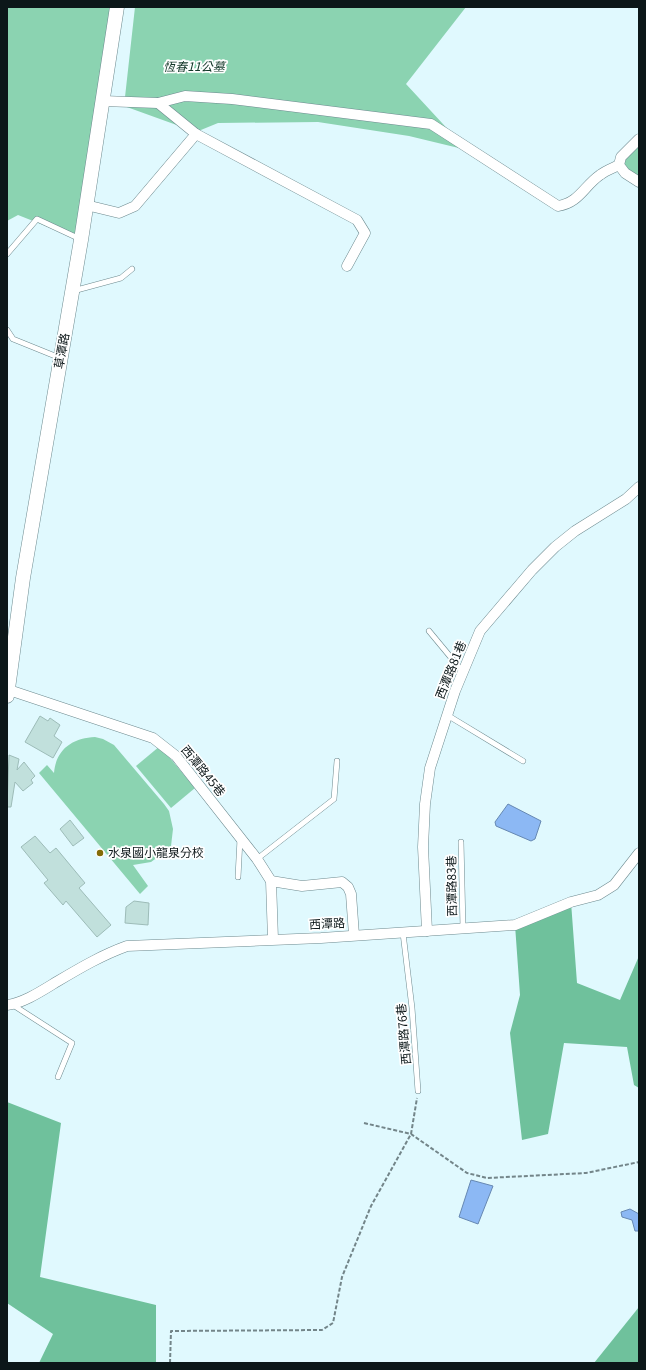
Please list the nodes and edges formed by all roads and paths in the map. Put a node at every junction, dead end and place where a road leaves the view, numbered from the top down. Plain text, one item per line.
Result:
1 (118, 7) edge
2 (103, 101) junction
3 (158, 103) junction
4 (196, 134) junction
5 (639, 139) edge
6 (619, 165) junction
7 (639, 182) edge
8 (86, 206) junction
9 (81, 240) junction
10 (7, 254) edge
11 (347, 266) dead end
12 (132, 269) dead end
13 (72, 291) junction
14 (7, 330) edge
15 (61, 359) junction
16 (639, 488) edge
17 (429, 631) dead end
18 (463, 672) junction
19 (8, 693) edge
20 (447, 715) junction
21 (337, 761) dead end
22 (523, 761) dead end
23 (240, 838) junction
24 (461, 842) dead end
25 (639, 853) edge
26 (257, 859) junction
27 (238, 877) dead end
28 (271, 881) junction
29 (463, 928) junction
30 (427, 931) junction
31 (403, 933) junction
32 (354, 936) junction
33 (273, 939) junction
34 (10, 1005) edge
35 (58, 1077) dead end
36 (418, 1092) joint
37 (364, 1124) dead end
38 (411, 1134) junction
39 (639, 1162) edge
40 (170, 1363) edge

1 - 2 street, 草潭路
2 - 3 street
2 - 8 street, 草潭路
3 - 4 street
3 - 6 street
4 - 8 street
4 - 11 street
5 - 6 street
6 - 7 street
8 - 9 street, 草潭路
9 - 10 lane
9 - 13 street, 草潭路
12 - 13 lane
13 - 15 street, 草潭路
14 - 15 lane
15 - 19 street, 草潭路
16 - 18 street, 西潭路81巷
17 - 18 lane
18 - 20 street, 西潭路81巷
19 - 23 street, 西潭路45巷
20 - 22 lane
20 - 30 street, 西潭路81巷
21 - 26 lane
23 - 26 street, 西潭路45巷
23 - 27 lane
24 - 29 lane, 西潭路83巷
25 - 29 street, 西潭路
26 - 28 street, 西潭路45巷
28 - 32 street
28 - 33 street
29 - 30 street, 西潭路
30 - 31 street, 西潭路
31 - 32 street, 西潭路
31 - 36 lane, 西潭路76巷
32 - 33 street, 西潭路
33 - 34 street, 西潭路
34 - 35 lane
36 - 38 path
37 - 38 path
38 - 39 path
38 - 40 path

